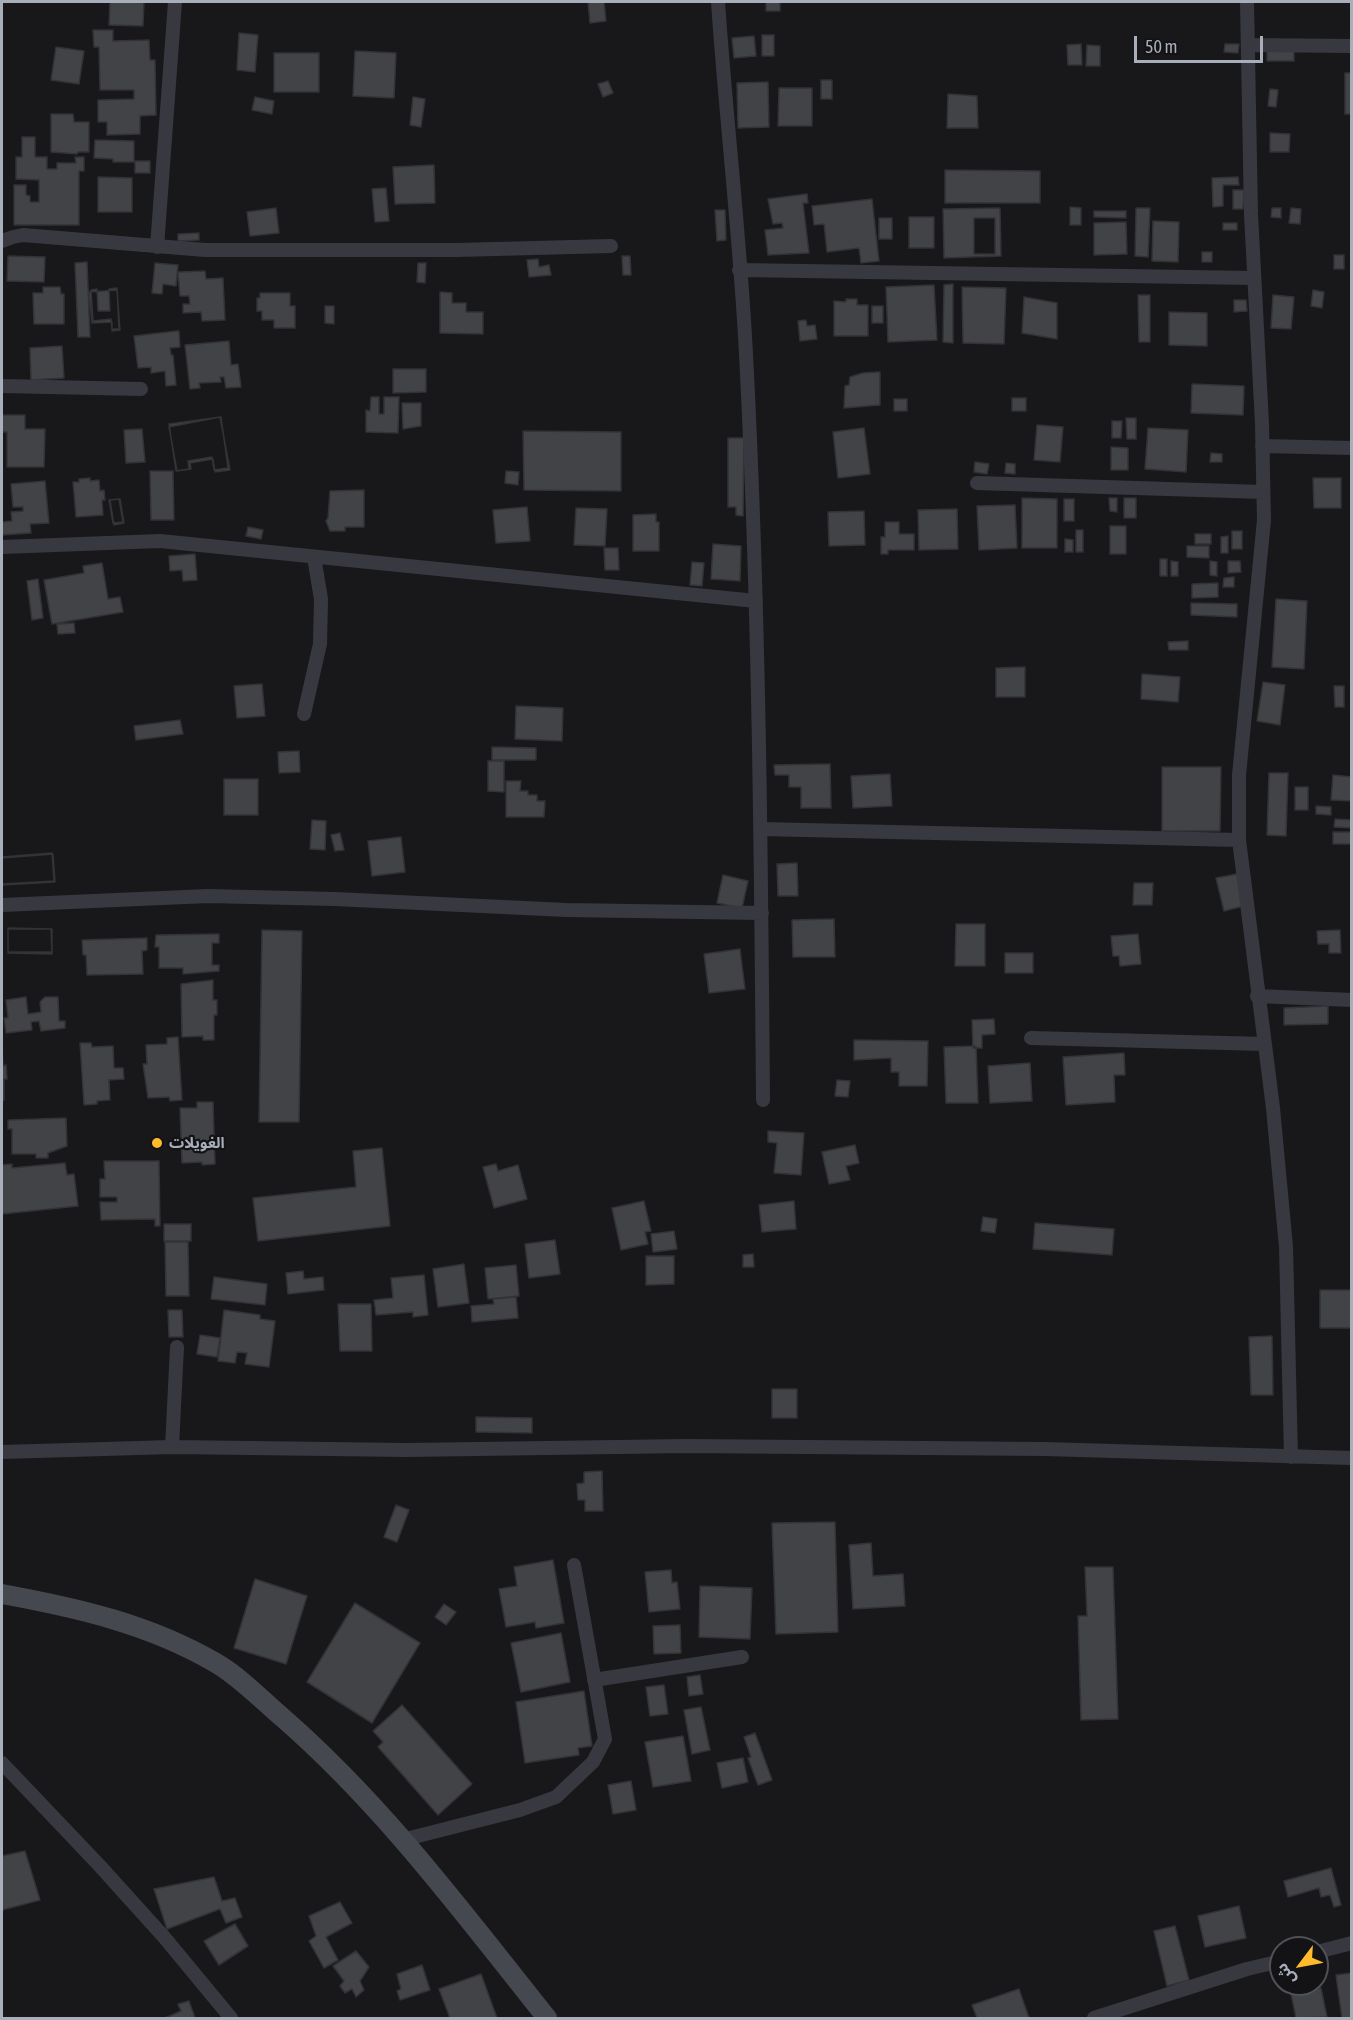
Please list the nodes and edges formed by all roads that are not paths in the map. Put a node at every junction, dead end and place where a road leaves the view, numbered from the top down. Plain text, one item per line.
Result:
1 (175, 2) edge
2 (718, 2) edge
3 (1247, 2) edge
4 (1248, 45) junction
5 (1352, 46) edge
6 (2, 242) edge
7 (612, 246) dead end
8 (158, 247) junction
9 (739, 270) junction
10 (1254, 278) junction
11 (2, 386) edge
12 (141, 389) dead end
13 (1262, 446) junction
14 (1352, 448) edge
15 (977, 483) dead end
16 (1263, 492) junction
17 (2, 547) edge
18 (314, 557) junction
19 (756, 602) junction
20 (304, 714) dead end
21 (761, 829) junction
22 (1239, 840) junction
23 (2, 905) edge
24 (762, 913) junction
25 (1257, 996) junction
26 (1352, 1000) edge
27 (1031, 1038) dead end
28 (1264, 1044) junction
29 (763, 1100) dead end
30 (177, 1347) dead end
31 (172, 1447) junction
32 (2, 1452) edge
33 (1291, 1456) junction
34 (1352, 1458) edge
35 (574, 1565) dead end
36 (2, 1594) edge
37 (742, 1657) dead end
38 (594, 1680) junction
39 (2, 1763) edge
40 (402, 1840) junction
41 (1352, 1943) edge
42 (1329, 1949) edge
43 (1269, 1964) edge
44 (231, 2019) edge
45 (547, 2019) edge
46 (1094, 2019) edge

1 - 8 street
2 - 9 street
3 - 4 street
4 - 5 street
4 - 10 street
6 - 8 street
7 - 8 street
9 - 10 street
9 - 19 street
10 - 13 street
11 - 12 street
13 - 14 street
13 - 16 street
15 - 16 street
16 - 22 street
17 - 18 street
18 - 19 street
18 - 20 street
19 - 21 street
21 - 22 street
21 - 24 street
22 - 25 street
23 - 24 street
24 - 29 street
25 - 26 street
25 - 28 street
27 - 28 street
28 - 33 street
30 - 31 street
31 - 32 street
31 - 33 street
33 - 34 street
35 - 38 street
36 - 40 street
37 - 38 street
38 - 40 street
39 - 44 street
40 - 45 street
41 - 42 street
43 - 46 street

